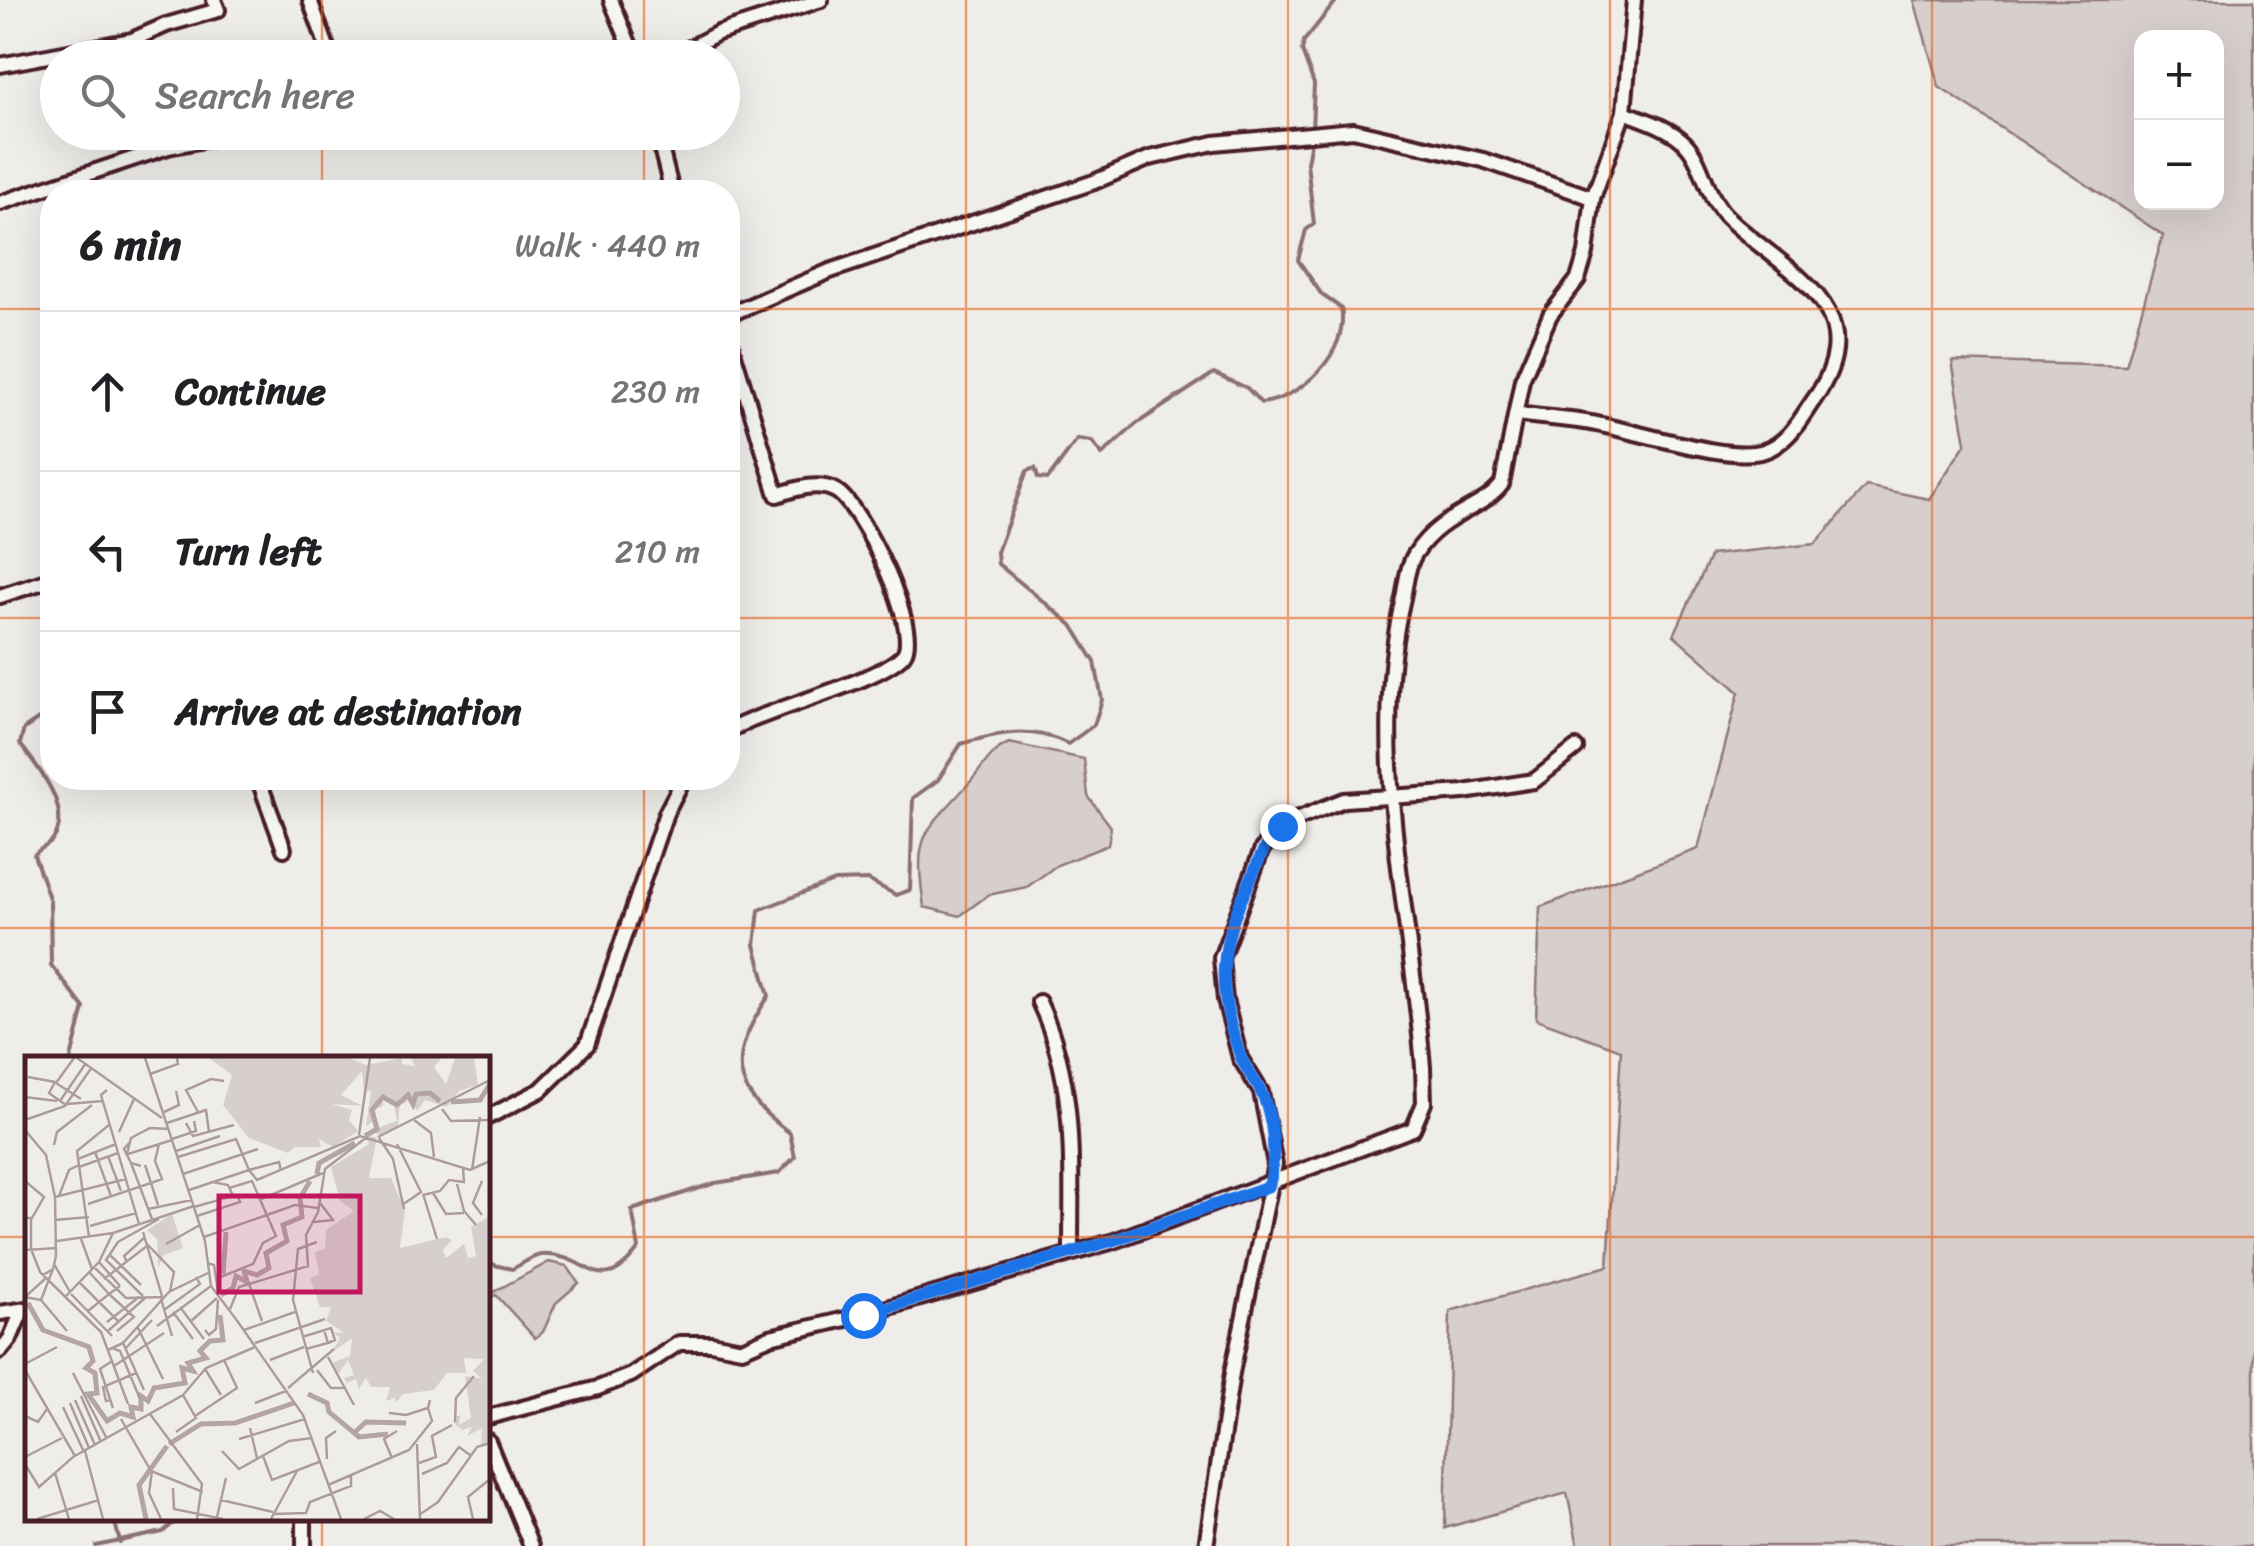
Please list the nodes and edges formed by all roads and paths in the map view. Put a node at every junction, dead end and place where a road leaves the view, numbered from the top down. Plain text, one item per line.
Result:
1 (214, 0) edge
2 (310, 0) edge
3 (611, 0) edge
4 (821, 0) edge
5 (1634, 0) edge
6 (132, 40) edge
7 (324, 40) edge
8 (628, 40) edge
9 (705, 40) edge
10 (40, 57) edge
11 (0, 65) edge
12 (1624, 112) junction
13 (162, 150) edge
14 (662, 150) edge
15 (70, 180) edge
16 (669, 180) edge
17 (40, 190) edge
18 (1593, 198) junction
19 (0, 203) edge
20 (740, 310) edge
21 (740, 375) edge
22 (1517, 414) junction
23 (40, 583) edge
24 (0, 596) edge
25 (740, 726) edge
26 (1576, 748) dead end
27 (262, 790) edge
28 (678, 790) edge
29 (1395, 799) junction
30 (284, 848) dead end
31 (1039, 1002) dead end
32 (490, 1116) edge
33 (1269, 1186) junction
34 (1071, 1251) junction
35 (24, 1310) edge
36 (0, 1313) edge
37 (0, 1351) edge
38 (490, 1416) edge
39 (490, 1447) edge
40 (531, 1546) edge
41 (1206, 1546) edge

1 - 6 street
2 - 7 street
3 - 8 street
4 - 9 street
5 - 12 street
10 - 11 street
12 - 18 street
12 - 22 street
13 - 15 street
14 - 16 street
17 - 19 street
18 - 20 street
18 - 22 street
21 - 25 street
22 - 29 street
23 - 24 street
26 - 29 street
27 - 30 street
28 - 32 street
29 - 33 street
29 - 33 street
31 - 34 street
33 - 34 street
33 - 41 street
34 - 38 street
35 - 36 street
35 - 37 street
39 - 40 street

